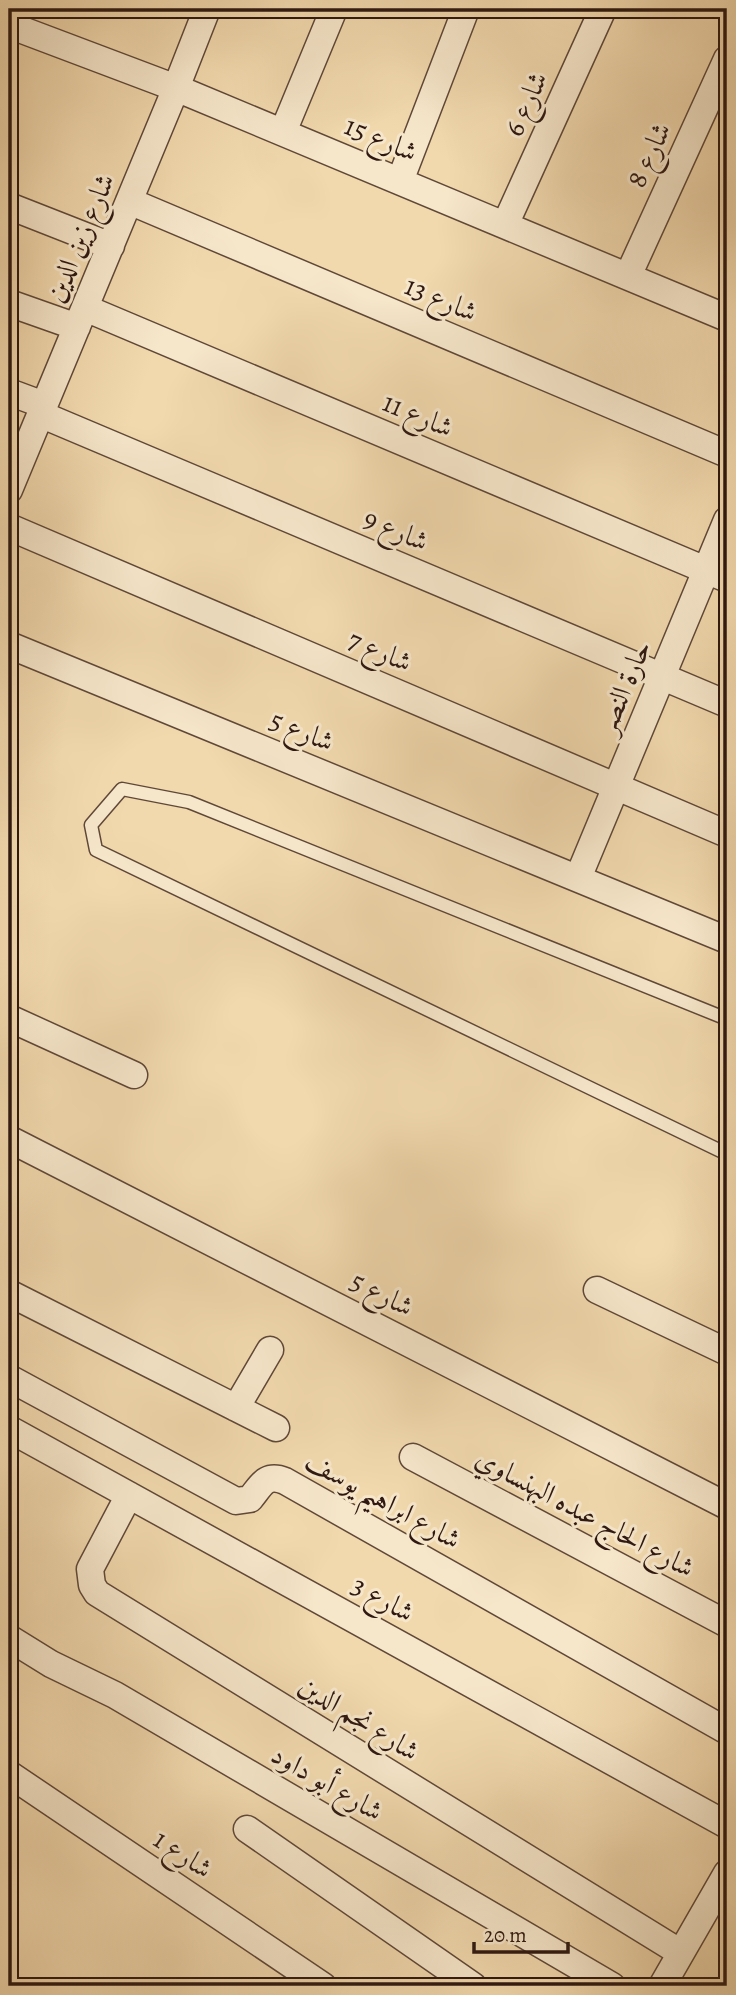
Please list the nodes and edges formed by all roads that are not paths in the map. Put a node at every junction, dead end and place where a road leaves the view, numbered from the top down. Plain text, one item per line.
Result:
1 (207, 9) edge
2 (334, 9) edge
3 (466, 9) edge
4 (603, 9) edge
5 (9, 25) edge
6 (727, 60) edge
7 (176, 88) junction
8 (284, 132) junction
9 (400, 181) junction
10 (129, 201) junction
11 (9, 206) edge
12 (505, 225) junction
13 (111, 246) junction
14 (628, 276) junction
15 (9, 303) edge
16 (81, 317) junction
17 (727, 318) edge
18 (9, 392) edge
19 (42, 410) junction
20 (727, 454) edge
21 (10, 486) edge
22 (727, 520) edge
23 (9, 527) edge
24 (717, 575) edge
25 (9, 645) edge
26 (662, 677) junction
27 (727, 704) edge
28 (617, 786) junction
29 (727, 834) edge
30 (578, 878) junction
31 (727, 940) edge
32 (9, 1018) edge
33 (727, 1019) edge
34 (134, 1075) dead end
35 (9, 1139) edge
36 (727, 1154) edge
37 (597, 1290) dead end
38 (9, 1293) edge
39 (270, 1350) dead end
40 (727, 1352) edge
41 (9, 1378) edge
42 (236, 1408) junction
43 (276, 1428) dead end
44 (10, 1434) edge
45 (412, 1457) dead end
46 (129, 1495) junction
47 (727, 1506) edge
48 (727, 1624) edge
49 (9, 1638) edge
50 (727, 1731) edge
51 (9, 1774) edge
52 (727, 1825) edge
53 (247, 1829) dead end
54 (727, 1872) edge
55 (681, 1953) junction
56 (323, 1986) edge
57 (472, 1986) edge
58 (612, 1986) edge
59 (662, 1986) edge

1 - 7 street, شارع زين الدين
2 - 8 street
3 - 9 street
4 - 12 street, شارع 6
5 - 7 street, شارع 15
6 - 14 street, شارع 8
7 - 8 street, شارع 15
7 - 10 street, شارع زين الدين
8 - 9 street, شارع 15
9 - 12 street, شارع 15
10 - 13 street, شارع زين الدين
10 - 20 street, شارع 13
11 - 13 street
12 - 14 street, شارع 15
13 - 16 street, شارع زين الدين
14 - 17 street, شارع 15
15 - 16 street, شارع 11
16 - 19 street, شارع زين الدين
16 - 24 street, شارع 11
18 - 19 street, شارع 9
19 - 21 street, شارع زين الدين
19 - 26 street, شارع 9
22 - 24 street, حارة النصر
23 - 28 street, شارع 7
24 - 26 street, حارة النصر
25 - 30 street, شارع 5
26 - 27 street, شارع 9
26 - 28 street, حارة النصر
28 - 29 street, شارع 7
28 - 30 street, حارة النصر
30 - 31 street, شارع 5
32 - 34 street
33 - 36 lane
35 - 47 street, شارع 5
37 - 40 street
38 - 42 street
39 - 42 street
41 - 50 street, شارع ابراهيم يوسف
42 - 43 street
44 - 46 street, شارع 3
45 - 48 street, شارع الحاج عبده البهنساوي
46 - 52 street, شارع 3
46 - 55 street, شارع نجم الدين
49 - 58 street, شارع أبو داود
51 - 56 street, شارع 1
53 - 57 street, شارع 1
54 - 55 street
55 - 59 street

